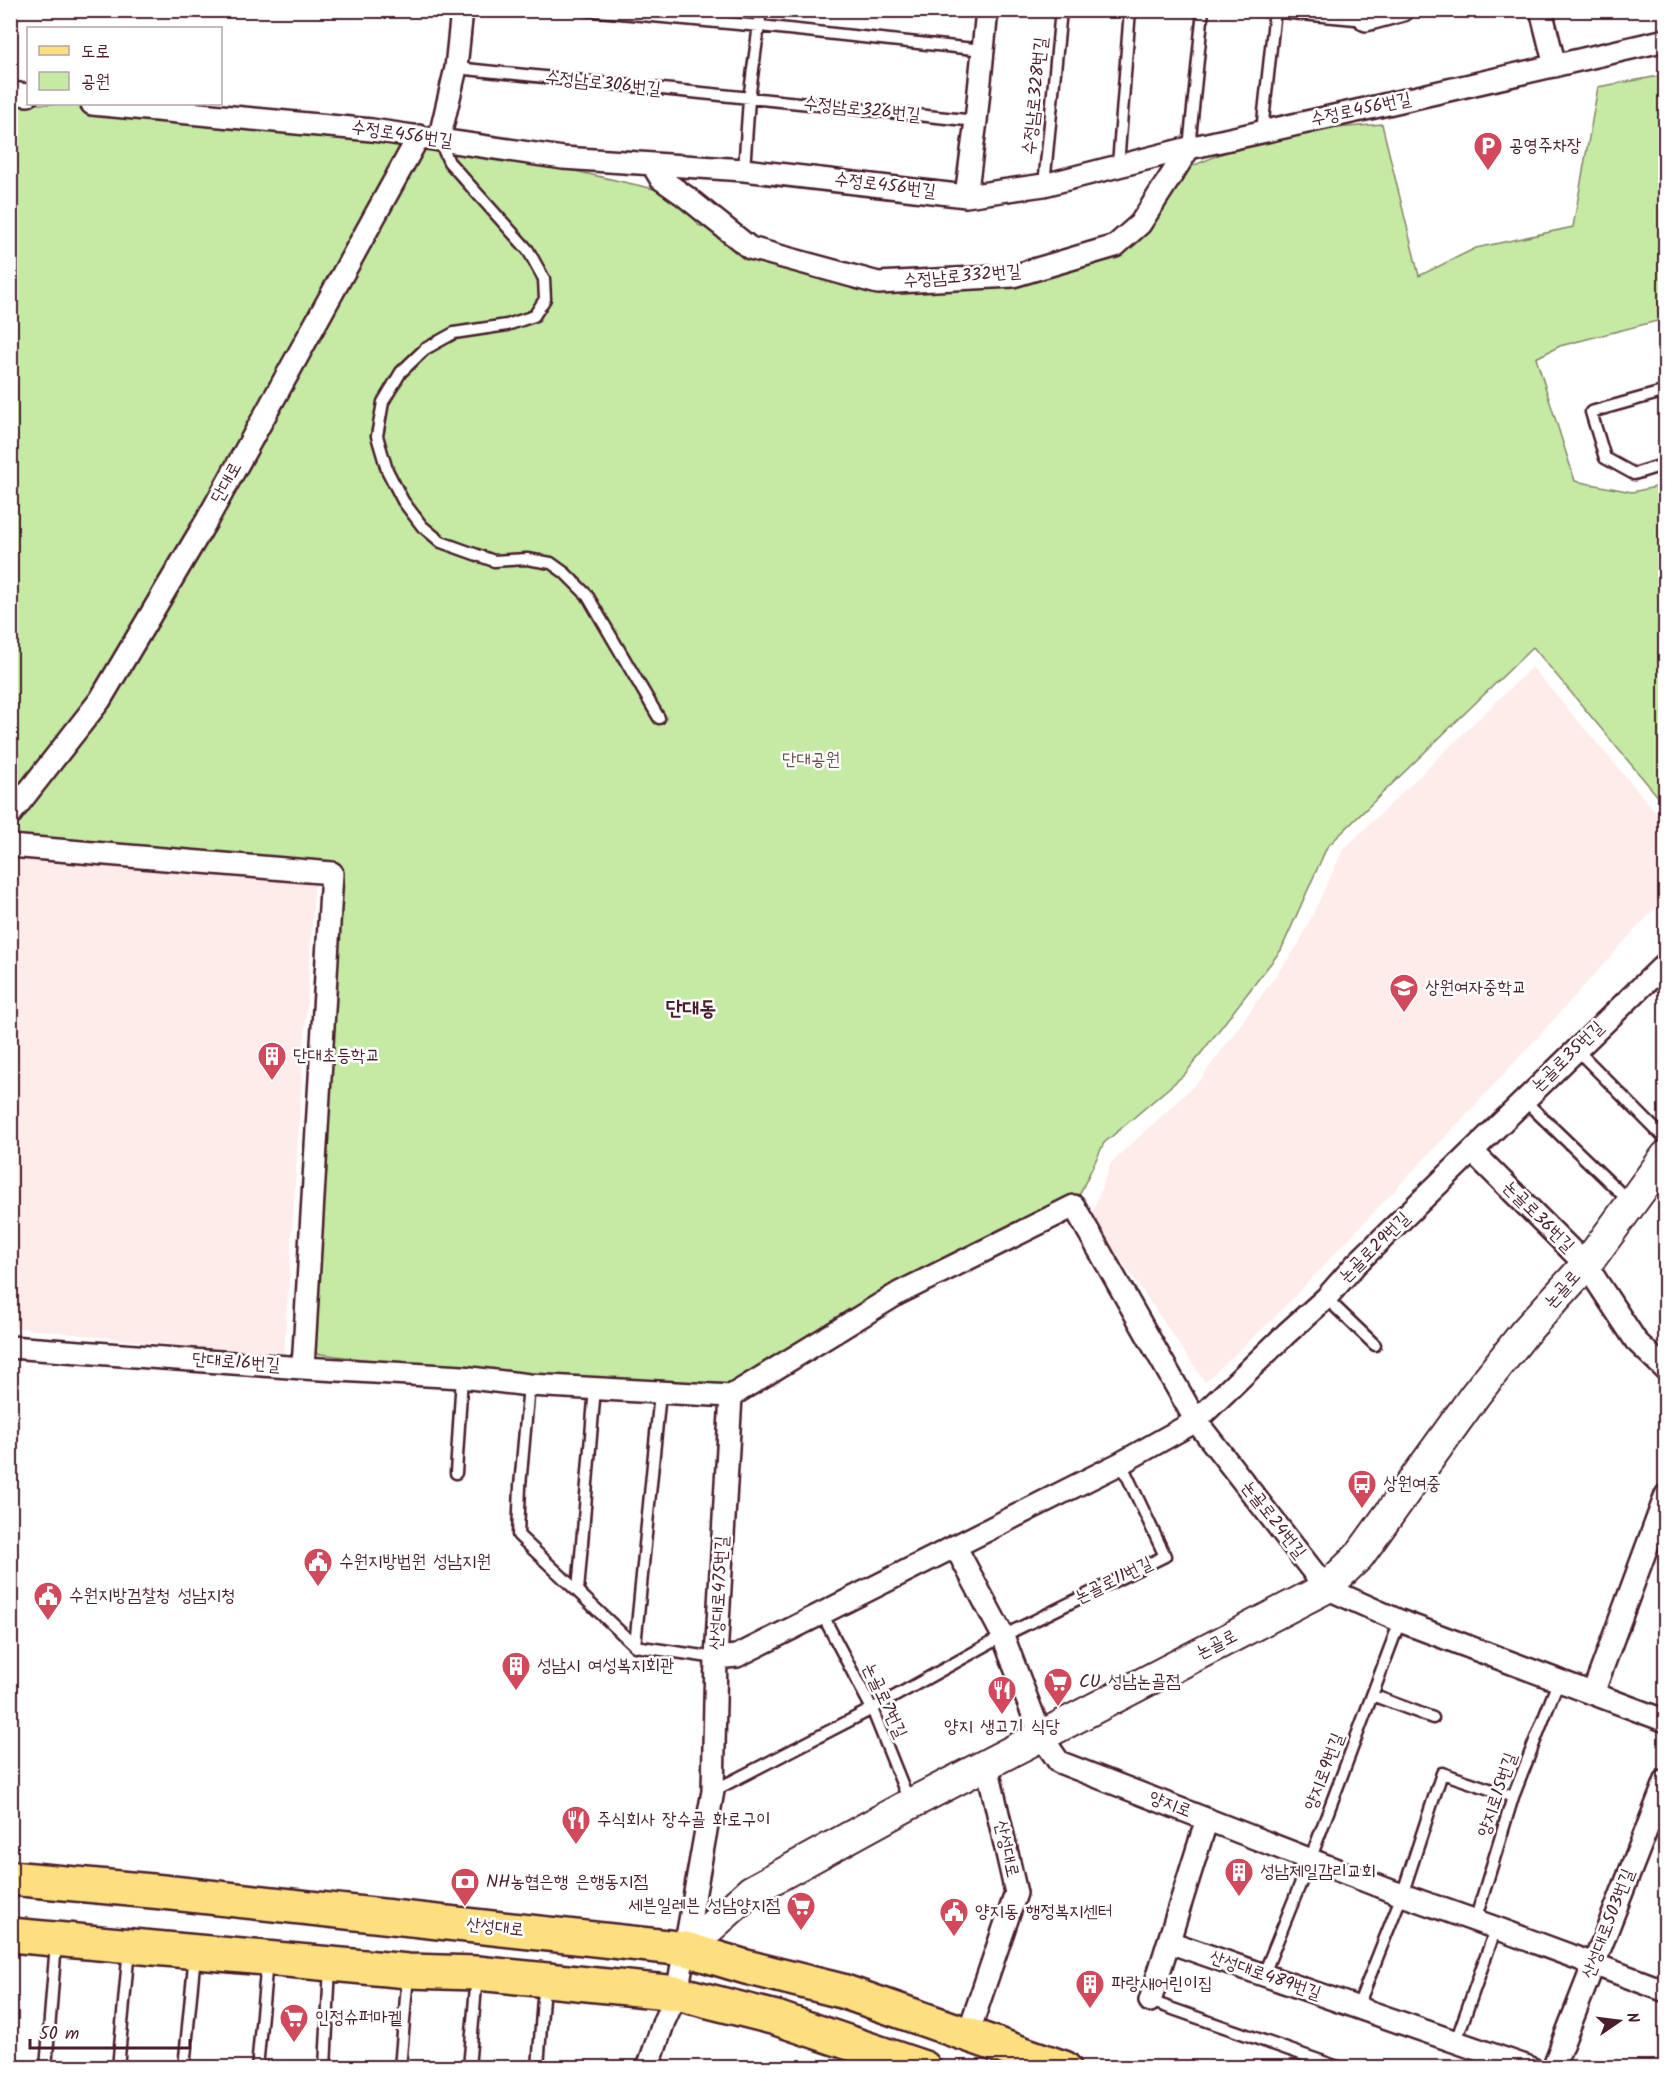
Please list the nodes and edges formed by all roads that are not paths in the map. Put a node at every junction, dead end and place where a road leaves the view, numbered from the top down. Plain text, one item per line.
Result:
1 (462, 10) edge
2 (587, 10) edge
3 (761, 10) edge
4 (987, 10) edge
5 (1061, 10) edge
6 (1130, 10) edge
7 (1203, 10) edge
8 (1257, 10) edge
9 (1403, 10) edge
10 (1541, 10) edge
11 (1274, 12) edge
12 (1366, 20) joint
13 (760, 26) junction
14 (1665, 40) edge
15 (983, 50) junction
16 (1555, 66) junction
17 (456, 69) junction
18 (10, 93) edge
19 (27, 95) edge
20 (749, 99) junction
21 (104, 105) edge
22 (976, 121) junction
23 (1262, 131) junction
24 (429, 138) junction
25 (1189, 148) junction
26 (652, 164) junction
27 (1118, 165) junction
28 (744, 170) junction
29 (1044, 185) junction
30 (966, 196) junction
31 (1665, 391) edge
32 (1665, 464) edge
33 (659, 717) dead end
34 (10, 815) edge
35 (10, 846) edge
36 (1663, 971) edge
37 (1576, 1049) junction
38 (1524, 1100) junction
39 (1665, 1140) edge
40 (1473, 1152) junction
41 (1665, 1156) edge
42 (1630, 1202) junction
43 (1586, 1265) junction
44 (1326, 1298) junction
45 (1375, 1345) dead end
46 (10, 1347) edge
47 (303, 1368) junction
48 (1665, 1370) edge
49 (462, 1377) junction
50 (529, 1385) junction
51 (595, 1388) junction
52 (660, 1393) junction
53 (732, 1396) junction
54 (1196, 1421) junction
55 (1121, 1463) junction
56 (456, 1473) dead end
57 (1665, 1495) edge
58 (955, 1546) junction
59 (1326, 1588) junction
60 (578, 1591) junction
61 (822, 1614) junction
62 (1400, 1621) junction
63 (1003, 1636) junction
64 (635, 1646) junction
65 (716, 1658) junction
66 (1558, 1682) junction
67 (1593, 1693) junction
68 (1372, 1695) junction
69 (872, 1708) junction
70 (1433, 1718) dead end
71 (1665, 1721) edge
72 (1041, 1736) junction
73 (987, 1765) junction
74 (1665, 1780) edge
75 (713, 1791) junction
76 (1513, 1797) junction
77 (910, 1804) junction
78 (1207, 1819) junction
79 (1310, 1860) junction
80 (10, 1878) edge
81 (1402, 1895) junction
82 (1475, 1921) junction
83 (1496, 1928) junction
84 (10, 1935) edge
85 (56, 1940) junction
86 (1169, 1942) junction
87 (129, 1945) junction
88 (686, 1949) junction
89 (195, 1952) junction
90 (268, 1958) junction
91 (330, 1964) junction
92 (1593, 1964) junction
93 (408, 1971) junction
94 (477, 1973) junction
95 (1263, 1976) junction
96 (544, 1981) junction
97 (1665, 1991) edge
98 (677, 1993) junction
99 (1150, 2001) joint
100 (1358, 2006) junction
101 (968, 2034) junction
102 (1456, 2042) junction
103 (45, 2067) edge
104 (118, 2067) edge
105 (184, 2067) edge
106 (257, 2067) edge
107 (325, 2067) edge
108 (400, 2067) edge
109 (469, 2067) edge
110 (538, 2067) edge
111 (648, 2067) edge
112 (924, 2067) edge
113 (1064, 2067) edge
114 (1341, 2067) edge
115 (1531, 2067) edge
116 (1553, 2067) edge

1 - 17 street
2 - 13 lane
3 - 13 lane
4 - 15 street
5 - 29 lane, 수정남로328번길
6 - 27 lane
7 - 25 lane, 수정남로332번길
8 - 11 lane
9 - 12 street
10 - 16 street
11 - 12 lane
11 - 23 lane
13 - 15 lane
13 - 20 lane
14 - 16 street, 수정로456번길
15 - 22 street
16 - 23 street, 수정로456번길
17 - 20 lane, 수정남로306번길
17 - 24 street
18 - 19 street
20 - 22 lane, 수정남로326번길
20 - 28 lane
21 - 24 street, 수정로456번길
22 - 30 street
23 - 25 street, 수정로456번길
24 - 26 street, 수정로456번길
24 - 33 lane
24 - 34 street, 단대로
25 - 26 street, 수정남로332번길
25 - 27 street, 수정로456번길
26 - 28 street, 수정로456번길
27 - 29 street, 수정로456번길
28 - 30 street, 수정로456번길
29 - 30 street, 수정로456번길
31 - 32 lane
35 - 47 street
36 - 37 street, 논골로35번길
37 - 38 street, 논골로35번길
37 - 39 lane
38 - 40 street, 논골로35번길
38 - 42 lane
40 - 43 street, 논골로36번길
40 - 44 street, 논골로29번길
41 - 42 street, 논골로
42 - 43 street, 논골로
43 - 48 street, 논골로36번길
43 - 59 street, 논골로
44 - 45 lane, 논골로29번길
44 - 54 street
46 - 47 street, 단대로16번길
47 - 49 street, 단대로16번길
49 - 50 street, 단대로16번길
49 - 56 lane
50 - 51 street, 단대로16번길
50 - 60 lane
51 - 52 street, 단대로16번길
51 - 60 lane
52 - 53 street, 단대로16번길
52 - 64 lane
53 - 54 street, 논골로24번길
53 - 65 street, 산성대로475번길
54 - 55 street
54 - 59 street, 논골로24번길
55 - 58 street
55 - 63 lane, 논골로11번길
57 - 67 street
58 - 61 street
58 - 63 street
59 - 62 street, 논골로24번길
59 - 72 street, 논골로
60 - 64 lane
61 - 65 street
61 - 69 lane, 논골로7번길
62 - 66 street, 논골로24번길
62 - 68 lane, 양지로9번길
63 - 69 lane, 논골로11번길
63 - 72 street
64 - 65 lane
65 - 75 street, 산성대로475번길
66 - 67 street, 논골로24번길
66 - 76 lane, 양지로15번길
67 - 71 street, 논골로24번길
68 - 70 lane
68 - 79 lane, 양지로9번길
69 - 75 lane
69 - 77 lane, 논골로7번길
72 - 73 street, 논골로
72 - 78 street, 양지로
73 - 77 street, 논골로
73 - 101 street, 산성대로
74 - 92 street, 산성대로503번길
75 - 88 street, 산성대로475번길
76 - 81 lane
76 - 82 lane, 양지로15번길
77 - 88 street, 논골로
78 - 79 street, 양지로
78 - 86 street
79 - 81 street, 양지로
79 - 95 lane
80 - 88 main road, 산성대로
81 - 82 street, 양지로
81 - 100 lane
82 - 83 street, 양지로
83 - 92 street, 양지로
83 - 102 lane
84 - 85 main road
85 - 87 main road
85 - 103 lane
86 - 95 street, 산성대로489번길
86 - 99 street
87 - 89 main road
87 - 104 lane
88 - 98 street, 산성대로475번길
88 - 101 main road, 산성대로
89 - 90 main road
89 - 105 lane
90 - 91 main road
90 - 106 lane
91 - 93 main road
91 - 107 lane
92 - 97 street, 양지로
92 - 116 street, 산성대로503번길
93 - 94 main road
93 - 108 lane
94 - 96 main road
94 - 109 lane
95 - 100 street, 산성대로489번길
96 - 98 main road
96 - 110 lane
98 - 111 street, 산성대로475번길
98 - 112 main road
99 - 114 lane
100 - 102 street
101 - 113 main road, 산성대로
102 - 115 street

